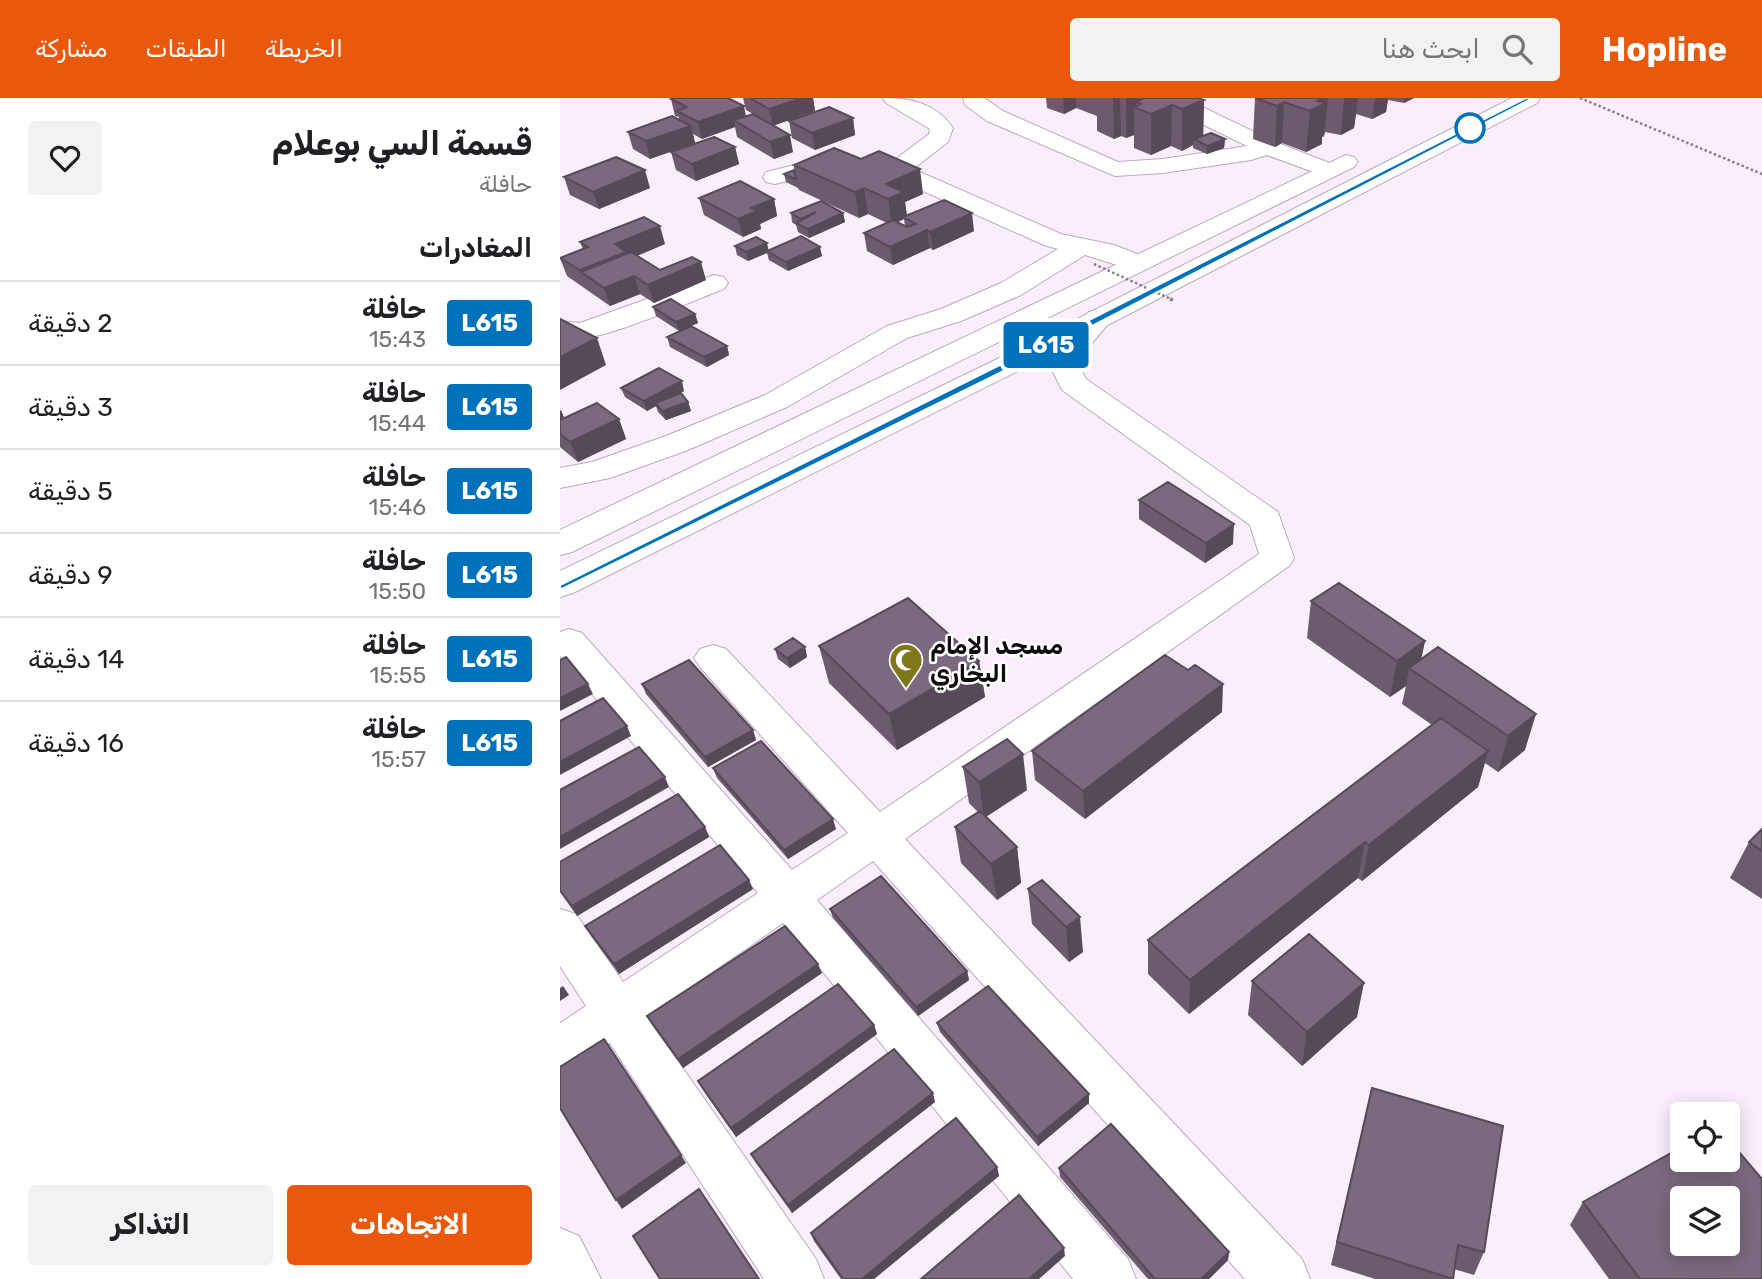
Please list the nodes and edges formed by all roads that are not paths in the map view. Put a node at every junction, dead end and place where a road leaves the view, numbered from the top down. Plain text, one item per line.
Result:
1 (894, 98) edge
2 (1181, 98) edge
3 (1481, 98) edge
4 (1529, 98) edge
5 (972, 99) edge
6 (1267, 147) junction
7 (877, 164) junction
8 (1327, 170) junction
9 (775, 177) dead end
10 (1088, 255) junction
11 (1136, 263) junction
12 (714, 283) dead end
13 (1100, 318) junction
14 (560, 330) edge
15 (560, 478) edge
16 (560, 544) edge
17 (560, 585) edge
18 (569, 642) dead end
19 (713, 658) dead end
20 (877, 836) junction
21 (788, 897) junction
22 (560, 928) edge
23 (615, 1013) junction
24 (560, 1050) edge
25 (560, 1255) edge
26 (1262, 1272) edge
27 (573, 1279) edge
28 (796, 1279) edge
29 (1108, 1279) edge

1 - 7 main road
2 - 6 main road
3 - 8 main road
4 - 13 main road
5 - 6 main road
6 - 8 main road
7 - 9 main road
7 - 10 main road
8 - 11 main road
10 - 11 main road
10 - 15 main road
11 - 16 main road
12 - 14 main road
13 - 17 main road
13 - 20 main road
18 - 21 main road
19 - 20 main road
20 - 21 main road
20 - 26 main road
21 - 23 main road
21 - 29 main road
22 - 23 main road
23 - 24 main road
23 - 28 main road
25 - 27 main road

